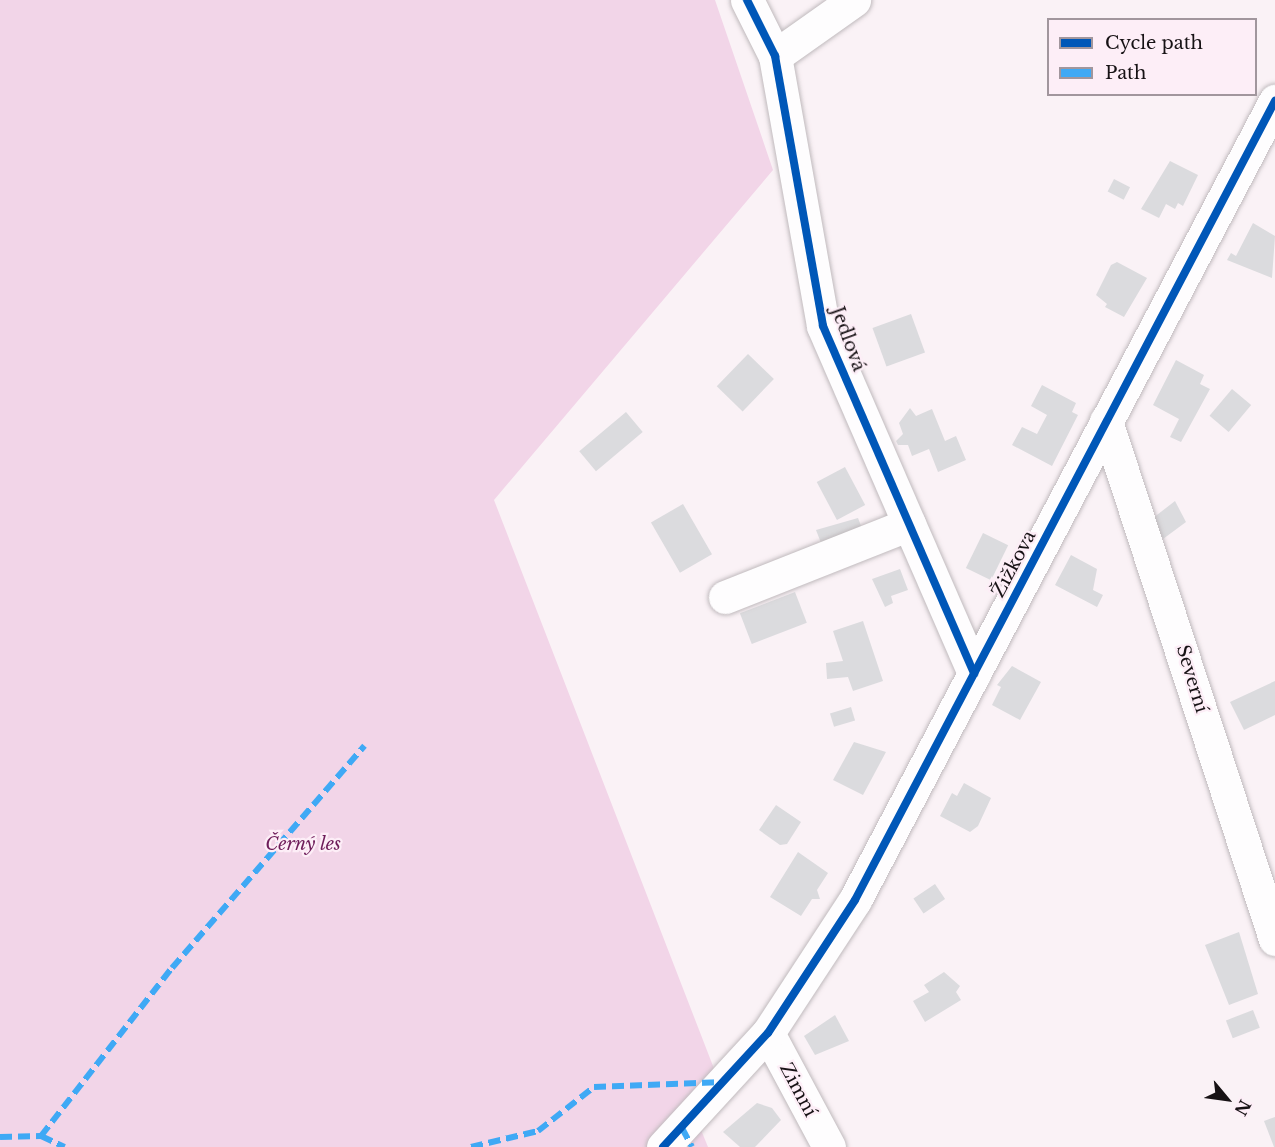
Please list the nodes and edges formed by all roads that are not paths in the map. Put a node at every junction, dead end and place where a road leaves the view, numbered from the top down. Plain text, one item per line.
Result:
1 (747, 0) edge
2 (854, 0) edge
3 (775, 56) junction
4 (1275, 101) edge
5 (1106, 421) junction
6 (909, 524) junction
7 (725, 597) dead end
8 (974, 674) junction
9 (1275, 939) edge
10 (768, 1033) junction
11 (663, 1147) edge
12 (828, 1147) edge

1 - 3 street, Jedlová
2 - 3 street
3 - 6 street, Jedlová
4 - 5 street, Žižkova
5 - 8 street, Žižkova
5 - 9 street, Severní
6 - 7 street
6 - 8 street, Jedlová
8 - 10 street, Žižkova
10 - 11 street, Žižkova
10 - 12 street, Zimní

